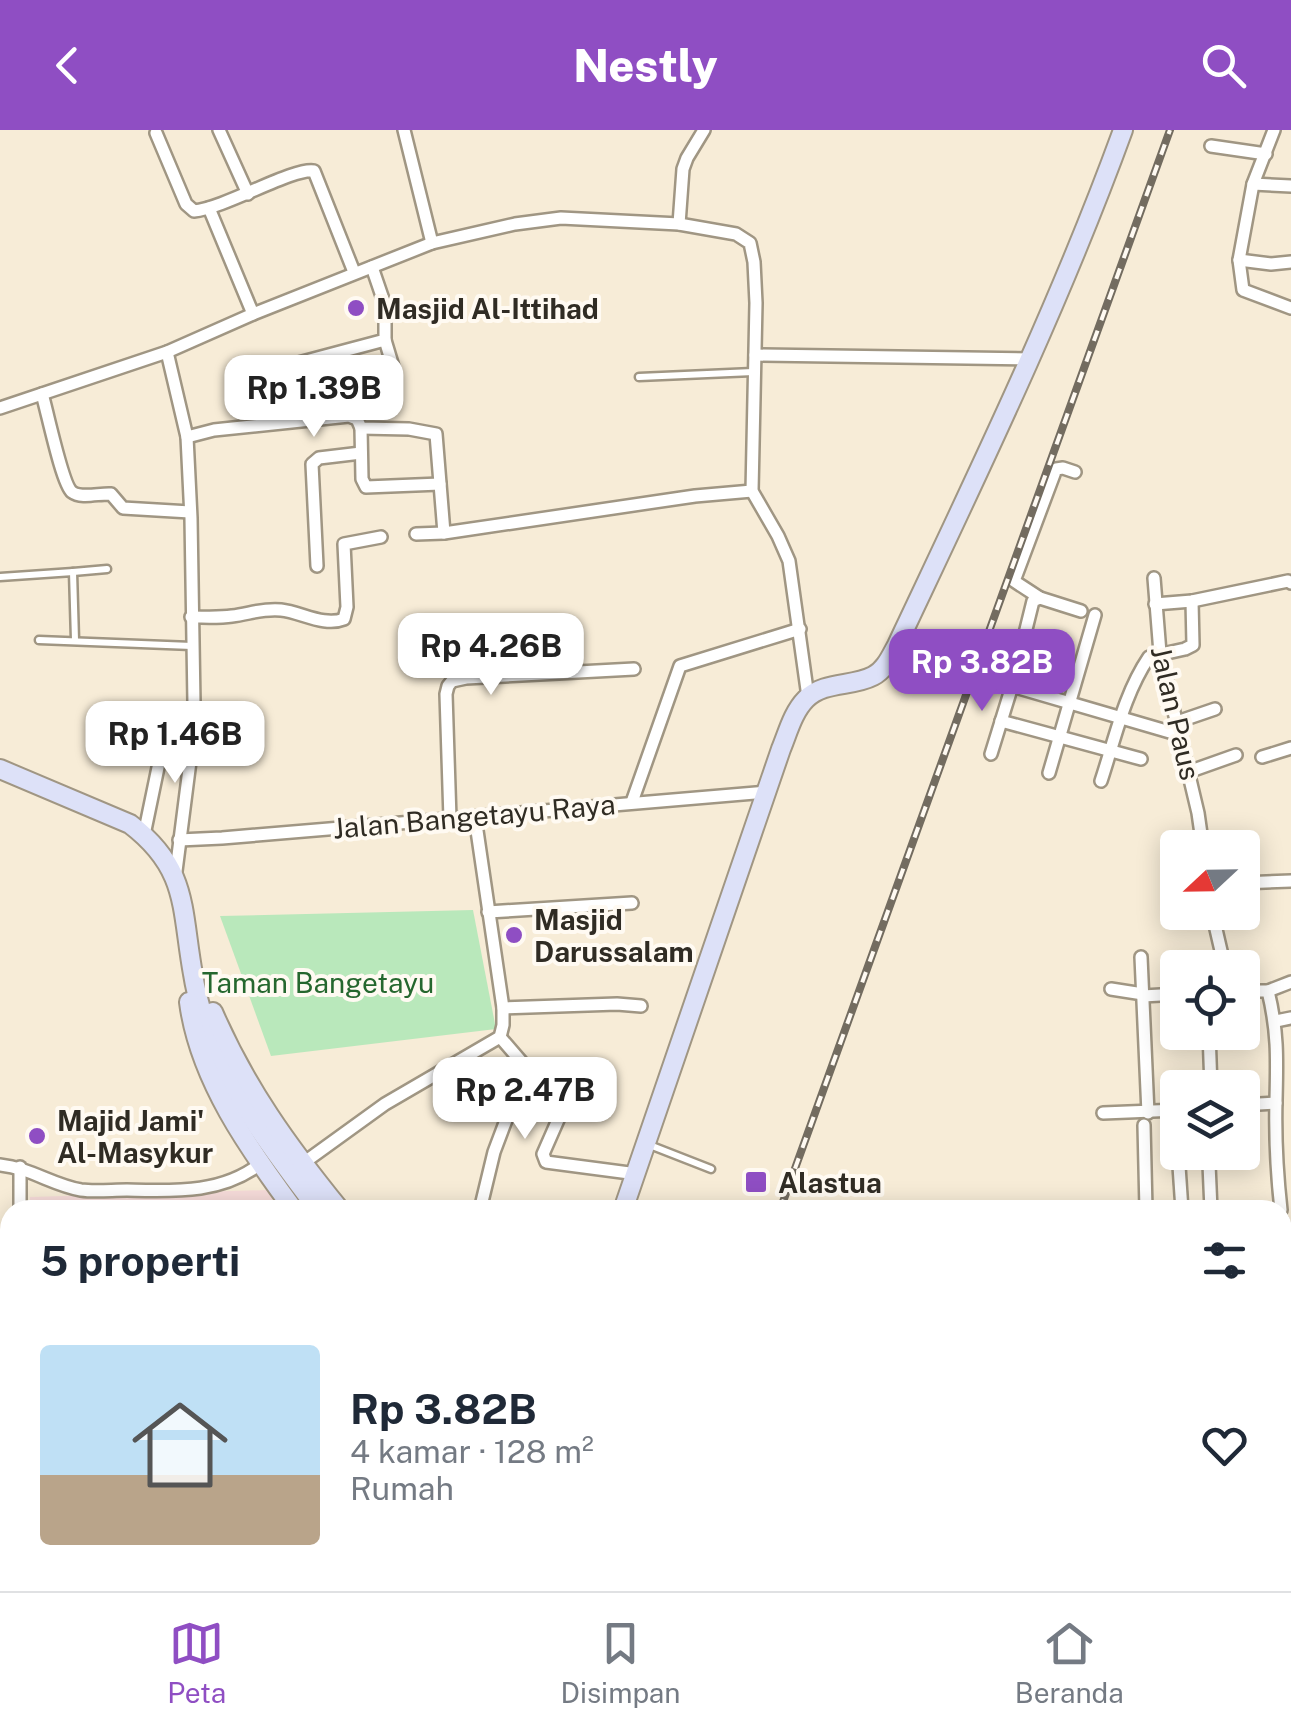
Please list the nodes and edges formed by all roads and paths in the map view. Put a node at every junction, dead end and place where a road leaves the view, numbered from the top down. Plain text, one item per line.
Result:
1 (219, 130) edge
2 (404, 130) edge
3 (704, 130) edge
4 (1123, 130) edge
5 (1274, 130) edge
6 (156, 133) dead end
7 (1211, 146) dead end
8 (1266, 154) junction
9 (1253, 184) junction
10 (1291, 186) edge
11 (248, 194) junction
12 (209, 208) junction
13 (679, 224) junction
14 (432, 243) junction
15 (1240, 260) junction
16 (1291, 262) edge
17 (372, 267) junction
18 (354, 272) junction
19 (1291, 308) edge
20 (253, 314) junction
21 (385, 340) junction
22 (168, 352) junction
23 (755, 355) junction
24 (1031, 359) junction
25 (272, 370) dead end
26 (394, 370) dead end
27 (754, 372) junction
28 (639, 377) dead end
29 (42, 394) junction
30 (0, 408) edge
31 (360, 428) junction
32 (187, 436) junction
33 (362, 453) junction
34 (1075, 472) dead end
35 (440, 484) junction
36 (752, 491) junction
37 (190, 512) junction
38 (444, 533) junction
39 (416, 534) dead end
40 (381, 537) dead end
41 (317, 566) dead end
42 (107, 570) dead end
43 (73, 572) junction
44 (0, 577) edge
45 (1154, 578) dead end
46 (1291, 584) edge
47 (1040, 598) junction
48 (1192, 601) junction
49 (1155, 604) junction
50 (1081, 611) dead end
51 (1094, 614) dead end
52 (191, 617) junction
53 (800, 630) junction
54 (39, 640) dead end
55 (75, 640) junction
56 (192, 646) junction
57 (1160, 654) junction
58 (634, 668) dead end
59 (1012, 686) junction
60 (808, 697) junction
61 (1069, 702) junction
62 (1215, 709) dead end
63 (1120, 717) junction
64 (1001, 721) junction
65 (1178, 728) junction
66 (166, 729) dead end
67 (1058, 736) junction
68 (1291, 748) edge
69 (1111, 752) junction
70 (991, 754) dead end
71 (1236, 756) dead end
72 (1262, 757) dead end
73 (1141, 759) dead end
74 (0, 769) edge
75 (1188, 772) junction
76 (1049, 773) dead end
77 (1101, 780) dead end
78 (768, 792) junction
79 (632, 802) junction
80 (476, 817) junction
81 (450, 819) junction
82 (1201, 830) edge
83 (144, 835) junction
84 (179, 840) junction
85 (175, 880) junction
86 (1291, 881) edge
87 (1260, 882) edge
88 (632, 903) dead end
89 (488, 912) junction
90 (1141, 957) dead end
91 (190, 962) junction
92 (1291, 982) edge
93 (1110, 989) dead end
94 (1260, 991) edge
95 (1268, 991) junction
96 (1143, 995) junction
97 (1160, 995) edge
98 (641, 1006) dead end
99 (502, 1008) junction
100 (1291, 1018) edge
101 (1276, 1021) junction
102 (500, 1037) junction
103 (526, 1067) junction
104 (1276, 1102) junction
105 (1260, 1103) edge
106 (1103, 1113) dead end
107 (1160, 1115) edge
108 (1146, 1119) junction
109 (647, 1144) junction
110 (260, 1164) junction
111 (302, 1164) junction
112 (0, 1165) edge
113 (20, 1167) junction
114 (711, 1169) dead end
115 (1179, 1170) edge
116 (1209, 1170) edge
117 (637, 1174) junction
118 (20, 1200) edge
119 (281, 1200) edge
120 (310, 1200) edge
121 (332, 1200) edge
122 (482, 1200) edge
123 (627, 1200) edge
124 (1146, 1200) edge
125 (1181, 1200) edge
126 (1211, 1200) edge
127 (1281, 1200) edge

1 - 11 street
2 - 14 street
3 - 13 street
4 - 24 street
5 - 8 street
6 - 12 street
7 - 8 street
8 - 9 street
9 - 10 street
9 - 15 street
11 - 12 street
11 - 18 street
12 - 20 street
13 - 14 street
13 - 23 street
14 - 17 street
15 - 16 street
15 - 19 street
17 - 18 street
17 - 21 street
18 - 20 street
20 - 22 street
21 - 25 street
21 - 26 street
22 - 29 street
22 - 32 street
23 - 24 street
23 - 27 street
24 - 60 street
27 - 28 lane
27 - 36 street
29 - 30 street
29 - 37 street
31 - 32 street
31 - 33 street
31 - 35 street
32 - 37 street
33 - 35 street
33 - 41 street
34 - 47 street
35 - 38 street
36 - 38 street
36 - 53 street
37 - 52 street
38 - 39 street
40 - 52 street
42 - 43 lane
43 - 44 lane
43 - 55 lane
45 - 49 street, Jalan Paus
46 - 48 street
47 - 50 street
47 - 59 street
48 - 49 street
48 - 57 street
49 - 57 street, Jalan Paus
51 - 61 street
52 - 56 street
53 - 60 street
53 - 79 street
54 - 55 lane
55 - 56 lane
56 - 84 street
57 - 63 street
57 - 65 street, Jalan Paus
58 - 81 street
59 - 61 street
59 - 64 street
60 - 78 street
61 - 63 street
61 - 67 street
62 - 65 street
63 - 65 street
63 - 69 street
64 - 67 street
64 - 70 street
65 - 75 street, Jalan Paus
66 - 83 street
67 - 69 street
67 - 76 street
68 - 72 street
69 - 73 street
69 - 77 street
71 - 75 street
74 - 83 street
75 - 82 street, Jalan Paus
78 - 79 street, Jalan Bangetayu Raya
78 - 109 street
79 - 80 street, Jalan Bangetayu Raya
80 - 81 street, Jalan Bangetayu Raya
80 - 89 street
81 - 84 street, Jalan Bangetayu Raya
83 - 85 street
84 - 85 street
85 - 91 street
86 - 87 street
88 - 89 street
89 - 99 street
90 - 96 street
91 - 110 street
91 - 111 street
91 - 120 street
92 - 95 street
93 - 96 street
94 - 95 street
95 - 101 street
96 - 97 street
96 - 108 street
98 - 99 street
99 - 102 street
100 - 101 street
101 - 104 street
102 - 103 street
102 - 111 street
103 - 117 street
103 - 122 street
104 - 105 street
104 - 127 street
106 - 108 street
107 - 108 street
108 - 124 street
109 - 114 lane
109 - 117 street
110 - 113 street
110 - 119 street
111 - 121 street
112 - 113 street
113 - 118 street
115 - 125 street
116 - 126 street
117 - 123 street

